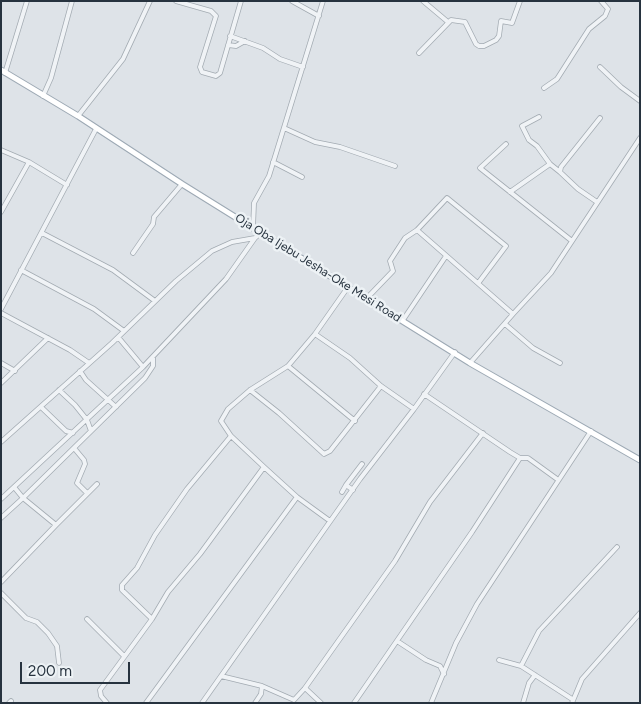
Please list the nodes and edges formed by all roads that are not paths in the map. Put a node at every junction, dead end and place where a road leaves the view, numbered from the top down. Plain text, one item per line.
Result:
1 (27, 1) edge
2 (72, 1) edge
3 (150, 1) edge
4 (176, 1) edge
5 (241, 1) edge
6 (292, 1) edge
7 (323, 1) edge
8 (423, 1) edge
9 (520, 1) edge
10 (601, 1) edge
11 (197, 3) edge
12 (319, 16) junction
13 (448, 22) junction
14 (230, 36) junction
15 (246, 41) junction
16 (228, 45) junction
17 (419, 53) dead end
18 (303, 67) junction
19 (600, 67) dead end
20 (3, 71) edge
21 (544, 88) dead end
22 (43, 96) junction
23 (640, 101) edge
24 (78, 116) junction
25 (539, 117) dead end
26 (600, 118) dead end
27 (284, 128) junction
28 (96, 129) junction
29 (640, 138) edge
30 (506, 144) dead end
31 (1, 150) edge
32 (29, 162) junction
33 (273, 162) junction
34 (550, 164) junction
35 (395, 166) dead end
36 (560, 172) junction
37 (302, 177) dead end
38 (182, 184) junction
39 (67, 185) junction
40 (510, 192) junction
41 (597, 202) junction
42 (3, 204) edge
43 (1, 212) edge
44 (253, 228) junction
45 (417, 230) junction
46 (42, 233) junction
47 (261, 234) junction
48 (255, 238) junction
49 (572, 241) junction
50 (133, 252) dead end
51 (446, 256) junction
52 (22, 270) junction
53 (479, 282) junction
54 (348, 287) junction
55 (367, 298) junction
56 (155, 300) junction
57 (1, 309) edge
58 (1, 313) edge
59 (514, 314) junction
60 (403, 320) junction
61 (505, 324) junction
62 (124, 331) junction
63 (315, 334) junction
64 (118, 337) junction
65 (48, 338) junction
66 (455, 352) junction
67 (153, 358) junction
68 (1, 363) edge
69 (89, 363) junction
70 (470, 363) junction
71 (560, 363) dead end
72 (288, 366) junction
73 (143, 368) junction
74 (15, 370) junction
75 (80, 371) junction
76 (1, 383) edge
77 (380, 386) junction
78 (59, 390) junction
79 (250, 390) junction
80 (424, 394) junction
81 (109, 399) junction
82 (41, 407) junction
83 (116, 407) junction
84 (414, 410) junction
85 (87, 420) junction
86 (354, 421) junction
87 (91, 431) junction
88 (591, 431) junction
89 (73, 433) junction
90 (483, 433) junction
91 (231, 436) junction
92 (1, 442) edge
93 (74, 448) junction
94 (520, 458) junction
95 (640, 460) edge
96 (362, 464) dead end
97 (264, 467) junction
98 (557, 479) junction
99 (97, 484) dead end
100 (346, 485) junction
101 (14, 487) junction
102 (353, 490) junction
103 (342, 492) dead end
104 (87, 493) junction
105 (297, 497) junction
106 (23, 498) junction
107 (1, 499) edge
108 (1, 518) edge
109 (330, 521) junction
110 (56, 525) junction
111 (617, 547) dead end
112 (1, 582) edge
113 (1, 593) edge
114 (640, 613) edge
115 (88, 618) dead end
116 (152, 619) junction
117 (397, 641) junction
118 (124, 656) junction
119 (499, 660) dead end
120 (60, 663) dead end
121 (521, 666) junction
122 (444, 674) junction
123 (534, 675) junction
124 (222, 676) junction
125 (262, 686) junction
126 (305, 688) junction
127 (572, 701) edge
128 (107, 703) edge
129 (146, 703) edge
130 (202, 703) edge
131 (255, 703) edge
132 (321, 703) edge
133 (354, 703) edge
134 (431, 703) edge
135 (523, 703) edge

1 - 20 street
2 - 22 street
3 - 24 street
4 - 11 street
5 - 14 street
6 - 12 street
7 - 12 street
8 - 13 street
9 - 13 street
10 - 21 street
11 - 16 street
12 - 18 street
13 - 17 street
14 - 15 street
14 - 16 street
15 - 16 street
15 - 18 street
18 - 27 street
19 - 23 street
20 - 22 main road, Oja Oba Ijebu Jesha-Oke Mesi Road
22 - 24 main road, Oja Oba Ijebu Jesha-Oke Mesi Road
24 - 28 main road, Oja Oba Ijebu Jesha-Oke Mesi Road
25 - 34 street
26 - 36 street
27 - 33 street
27 - 35 street
28 - 38 main road, Oja Oba Ijebu Jesha-Oke Mesi Road
28 - 39 street
29 - 41 street
30 - 40 street
31 - 32 street
32 - 39 street
32 - 42 street
33 - 37 street
33 - 44 street
34 - 36 street
34 - 40 street
36 - 41 street
38 - 44 main road, Oja Oba Ijebu Jesha-Oke Mesi Road
38 - 50 street
39 - 46 street
40 - 49 street
41 - 49 street
42 - 43 street
44 - 47 main road, Oja Oba Ijebu Jesha-Oke Mesi Road
45 - 51 street
45 - 53 street
45 - 55 street
46 - 52 street
46 - 56 street
47 - 48 street
47 - 54 main road, Oja Oba Ijebu Jesha-Oke Mesi Road
48 - 56 street
48 - 67 street
49 - 59 street
51 - 53 street
51 - 60 street
52 - 57 street
52 - 62 street
53 - 59 street
54 - 55 main road, Oja Oba Ijebu Jesha-Oke Mesi Road
54 - 63 street
55 - 60 main road, Oja Oba Ijebu Jesha-Oke Mesi Road
56 - 62 street
58 - 65 street
59 - 61 street
60 - 66 main road, Oja Oba Ijebu Jesha-Oke Mesi Road
61 - 70 street
61 - 71 street
62 - 64 street
63 - 72 street
63 - 77 street
64 - 69 street
64 - 73 street
65 - 69 street
65 - 74 street
66 - 70 main road, Oja Oba Ijebu Jesha-Oke Mesi Road
66 - 80 street
67 - 73 street
67 - 83 street
68 - 74 street
69 - 75 street
70 - 88 main road, Oja Oba Ijebu Jesha-Oke Mesi Road
72 - 79 street
72 - 86 street
73 - 81 street
74 - 76 street
75 - 78 street
75 - 81 street
77 - 84 street
77 - 86 street
78 - 82 street
78 - 85 street
79 - 86 street
79 - 91 street
80 - 84 street
80 - 90 street
81 - 83 street
81 - 85 street
82 - 89 street
82 - 92 street
83 - 87 street
84 - 102 street
85 - 87 street
85 - 89 street
87 - 93 street
88 - 95 main road, Oja Oba Ijebu Jesha-Oke Mesi Road
88 - 98 street
89 - 101 street
90 - 94 street
90 - 126 street
91 - 97 street
91 - 116 street
93 - 104 street
93 - 106 street
94 - 98 street
94 - 117 street
96 - 100 street
97 - 105 street
97 - 116 street
98 - 122 street
99 - 104 street
100 - 102 street
100 - 103 street
101 - 106 street
101 - 107 street
102 - 109 street
104 - 110 street
105 - 109 street
105 - 129 street
106 - 108 street
106 - 110 street
109 - 124 street
110 - 112 street
111 - 121 street
113 - 120 street
114 - 127 street
115 - 118 street
116 - 118 street
117 - 122 street
117 - 133 street
118 - 128 street
119 - 121 street
121 - 123 street
122 - 134 street
123 - 127 street
123 - 135 street
124 - 125 street
124 - 130 street
125 - 126 street
125 - 131 street
126 - 132 street

